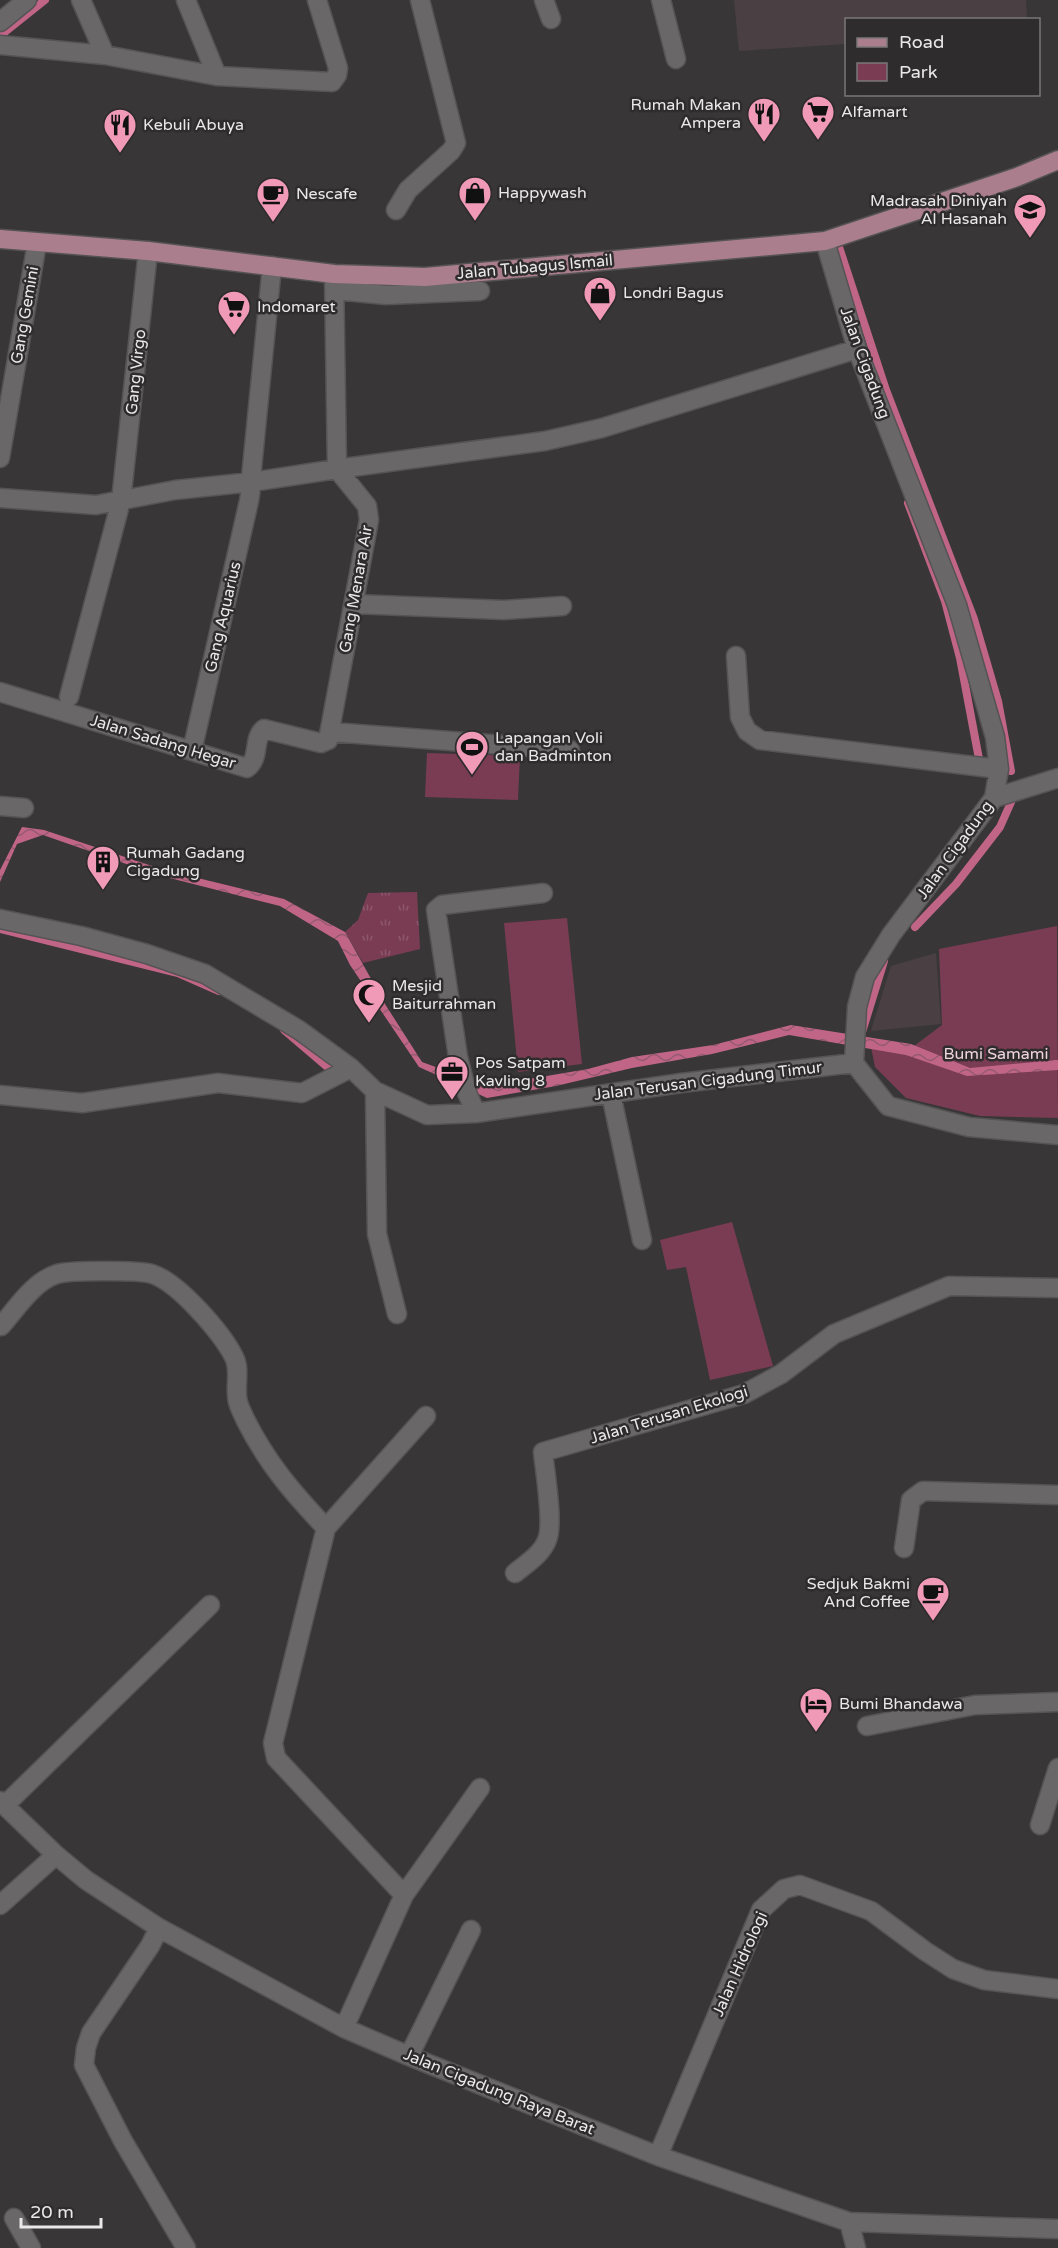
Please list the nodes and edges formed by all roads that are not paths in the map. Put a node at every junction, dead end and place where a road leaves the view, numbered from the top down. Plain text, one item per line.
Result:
1 (27, 0) edge
2 (81, 0) edge
3 (186, 0) edge
4 (318, 0) edge
5 (420, 0) edge
6 (544, 0) edge
7 (661, 0) edge
8 (551, 20) dead end
9 (0, 22) edge
10 (0, 45) edge
11 (105, 55) junction
12 (676, 59) dead end
13 (217, 76) junction
14 (1058, 160) edge
15 (396, 210) dead end
16 (0, 239) edge
17 (825, 241) junction
18 (37, 243) junction
19 (148, 251) junction
20 (272, 266) junction
21 (335, 282) junction
22 (480, 291) dead end
23 (857, 349) junction
24 (0, 458) edge
25 (337, 469) junction
26 (251, 480) junction
27 (122, 496) junction
28 (0, 498) edge
29 (354, 604) junction
30 (562, 606) dead end
31 (736, 656) dead end
32 (0, 692) edge
33 (69, 697) dead end
34 (331, 732) junction
35 (192, 750) junction
36 (570, 750) dead end
37 (999, 769) junction
38 (1058, 778) edge
39 (994, 798) junction
40 (0, 806) edge
41 (24, 808) dead end
42 (543, 893) dead end
43 (0, 919) edge
44 (854, 1056) junction
45 (351, 1068) junction
46 (375, 1091) junction
47 (611, 1094) junction
48 (0, 1095) edge
49 (476, 1113) junction
50 (1058, 1135) edge
51 (642, 1240) dead end
52 (1058, 1288) edge
53 (397, 1314) dead end
54 (0, 1326) edge
55 (426, 1416) dead end
56 (1058, 1495) edge
57 (326, 1528) junction
58 (904, 1548) dead end
59 (515, 1573) dead end
60 (210, 1605) dead end
61 (1058, 1702) edge
62 (867, 1726) dead end
63 (1058, 1768) edge
64 (480, 1788) dead end
65 (2, 1803) edge
66 (1040, 1825) dead end
67 (56, 1855) junction
68 (404, 1895) junction
69 (0, 1905) edge
70 (159, 1928) junction
71 (471, 1930) dead end
72 (1058, 1989) edge
73 (345, 2028) junction
74 (409, 2056) junction
75 (658, 2156) junction
76 (14, 2218) dead end
77 (849, 2222) junction
78 (1058, 2229) edge
79 (31, 2248) edge
80 (186, 2248) edge
81 (856, 2248) edge

1 - 9 street
2 - 11 street
3 - 13 street
4 - 13 street
5 - 15 street
6 - 8 street
7 - 12 street
10 - 11 street
11 - 13 street
14 - 17 main road, Jalan Tubagus Ismail
16 - 18 main road, Jalan Tubagus Ismail
17 - 21 main road, Jalan Tubagus Ismail
17 - 23 street, Jalan Cigadung
18 - 19 main road, Jalan Tubagus Ismail
18 - 24 street, Gang Gemini
19 - 20 main road, Jalan Tubagus Ismail
19 - 27 street, Gang Virgo
20 - 21 main road, Jalan Tubagus Ismail
20 - 26 street, Gang Aquarius
21 - 22 street
21 - 25 street
23 - 25 street
23 - 37 street, Jalan Cigadung
25 - 26 street
25 - 29 street, Gang Menara Air
26 - 27 street
26 - 35 street, Gang Aquarius
27 - 28 street
27 - 33 street, Gang Virgo
29 - 30 street
29 - 34 street, Gang Menara Air
31 - 37 street
32 - 35 street, Jalan Sadang Hegar
34 - 35 street, Jalan Sadang Hegar
34 - 36 street
37 - 39 street, Jalan Cigadung
38 - 39 street
39 - 44 street, Jalan Cigadung
40 - 41 street
42 - 49 street
43 - 45 street, Jalan Terusan Cigadung Timur
44 - 47 street, Jalan Terusan Cigadung Timur
44 - 50 street
45 - 46 street, Jalan Terusan Cigadung Timur
45 - 48 street
46 - 49 street, Jalan Terusan Cigadung Timur
46 - 53 street
47 - 49 street, Jalan Terusan Cigadung Timur
47 - 51 street
52 - 59 street, Jalan Terusan Ekologi
54 - 57 street
55 - 57 street
56 - 58 street
57 - 68 street
60 - 65 street
61 - 62 street
63 - 66 street
64 - 68 street
65 - 67 street, Jalan Cigadung Raya Barat
67 - 69 street
67 - 70 street, Jalan Cigadung Raya Barat
68 - 73 street
70 - 73 street, Jalan Cigadung Raya Barat
70 - 80 street
71 - 74 street
72 - 75 street, Jalan Hidrologi
73 - 74 street, Jalan Cigadung Raya Barat
74 - 75 street, Jalan Cigadung Raya Barat
75 - 77 street, Jalan Cigadung Raya Barat
76 - 79 street
77 - 78 street, Jalan Cigadung Raya Barat
77 - 81 street

